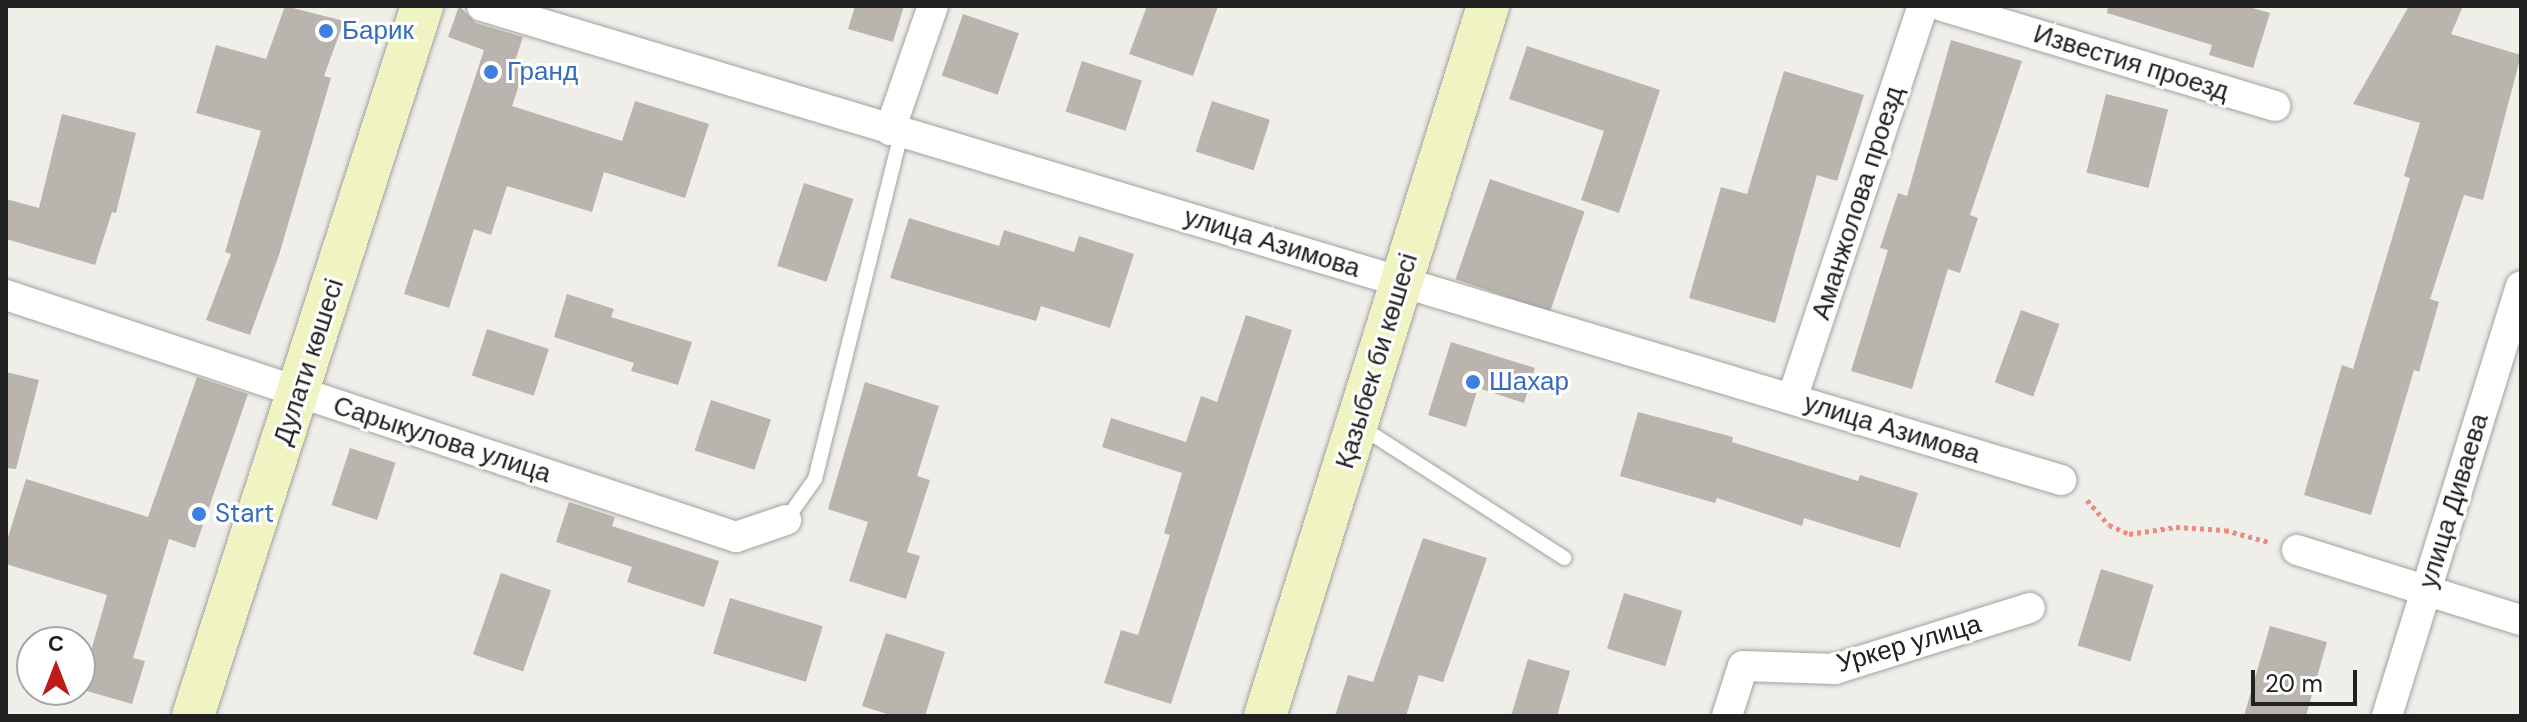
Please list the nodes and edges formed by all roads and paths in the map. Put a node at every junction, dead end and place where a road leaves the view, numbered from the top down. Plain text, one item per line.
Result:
1 (422, 6) edge
2 (482, 6) edge
3 (933, 6) edge
4 (1488, 6) edge
5 (1923, 6) edge
6 (1942, 6) edge
7 (2275, 106) dead end
8 (895, 131) junction
9 (1402, 282) junction
10 (2521, 286) edge
11 (6, 295) edge
12 (300, 393) junction
13 (1792, 399) junction
14 (1357, 425) junction
15 (2072, 488) joint
16 (786, 520) joint
17 (2297, 550) joint
18 (1564, 558) dead end
19 (2427, 589) junction
20 (2030, 608) dead end
21 (2521, 620) edge
22 (193, 716) edge
23 (1265, 716) edge
24 (1727, 716) edge
25 (2387, 716) edge

1 - 12 main road, Дулати көшесі
2 - 8 street, улица Азимова
3 - 8 street
4 - 9 main road, Қазыбек би көшесі
5 - 13 street, Аманжолова проезд
6 - 7 street, Известия проезд
8 - 9 street, улица Азимова
8 - 16 lane
9 - 13 street, улица Азимова
9 - 14 main road, Қазыбек би көшесі
10 - 19 street, улица Диваева
11 - 12 street, Сарыкулова улица
12 - 16 street, Сарыкулова улица
12 - 22 main road, Дулати көшесі
13 - 15 street, улица Азимова
14 - 18 lane
14 - 23 main road, Қазыбек би көшесі
15 - 17 path
17 - 19 street
19 - 21 street
19 - 25 street, улица Диваева
20 - 24 street, Уркер улица

